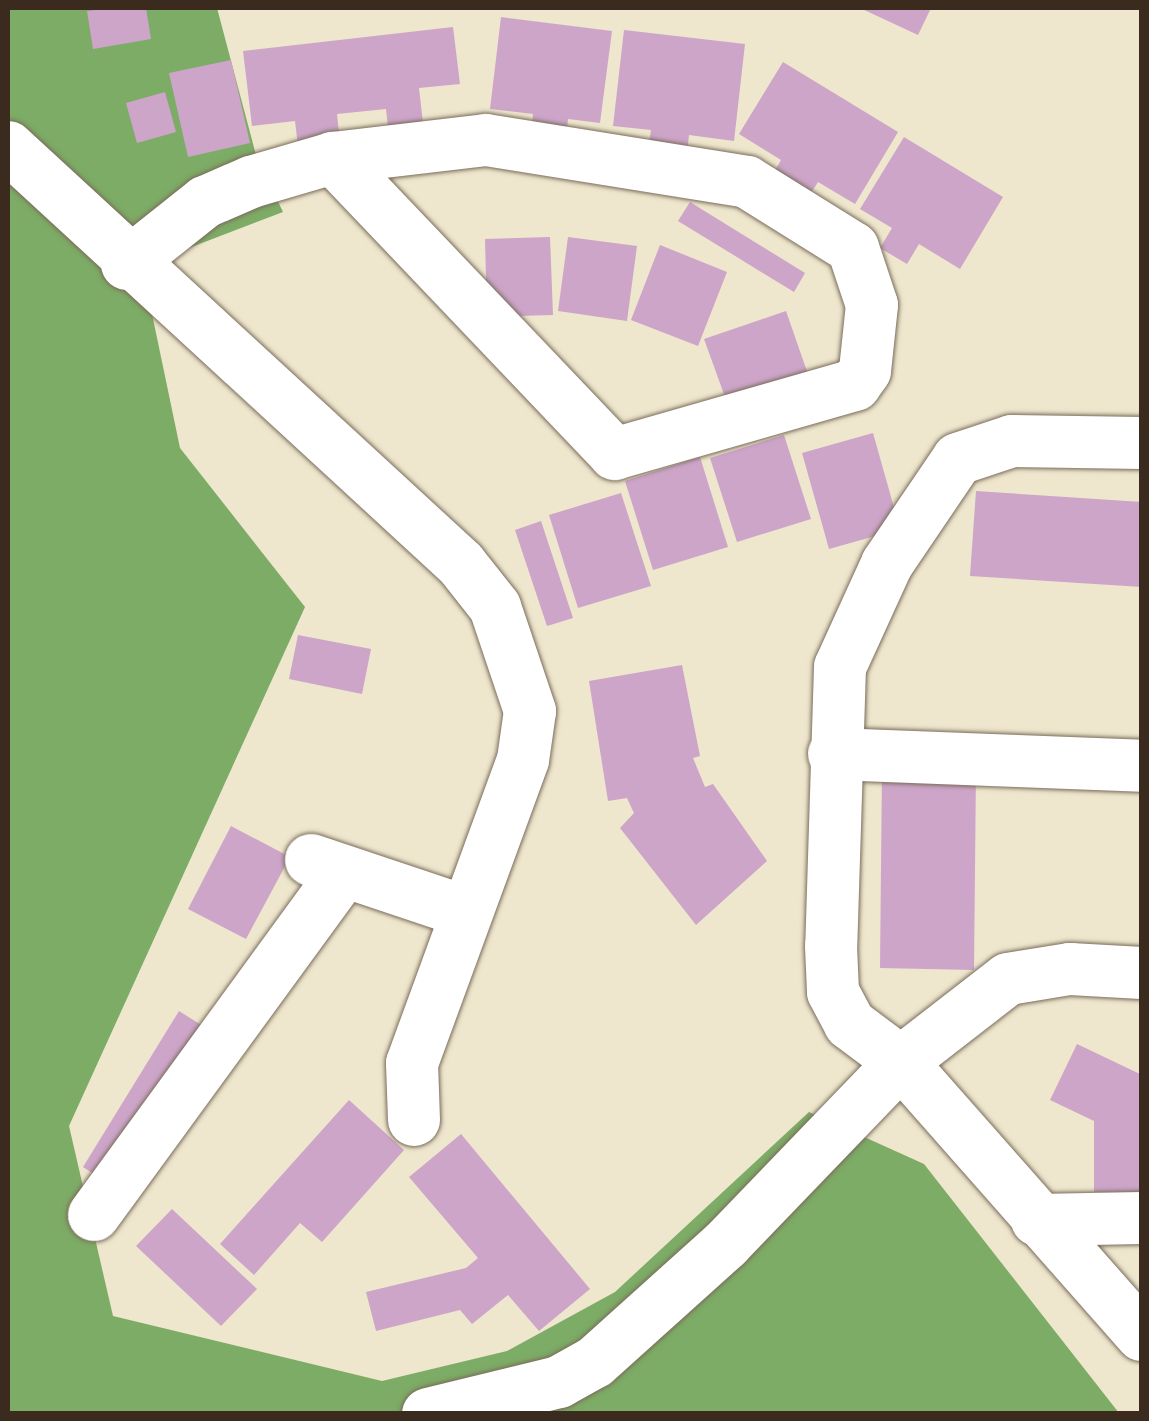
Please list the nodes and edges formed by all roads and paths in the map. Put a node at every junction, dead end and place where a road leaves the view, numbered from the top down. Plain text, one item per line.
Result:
1 (8, 147) edge
2 (333, 158) junction
3 (127, 264) junction
4 (1142, 443) edge
5 (834, 754) junction
6 (1142, 766) edge
7 (466, 912) junction
8 (1142, 974) edge
9 (902, 1062) junction
10 (414, 1120) dead end
11 (94, 1215) dead end
12 (1142, 1218) edge
13 (1037, 1220) junction
14 (1142, 1336) edge
15 (428, 1414) edge

1 - 3 street
2 - 2 street
2 - 3 street
3 - 7 street
4 - 5 street
5 - 6 street
5 - 9 street
7 - 10 street
7 - 11 street
8 - 9 street
9 - 13 street
9 - 15 street
12 - 13 street
13 - 14 street

